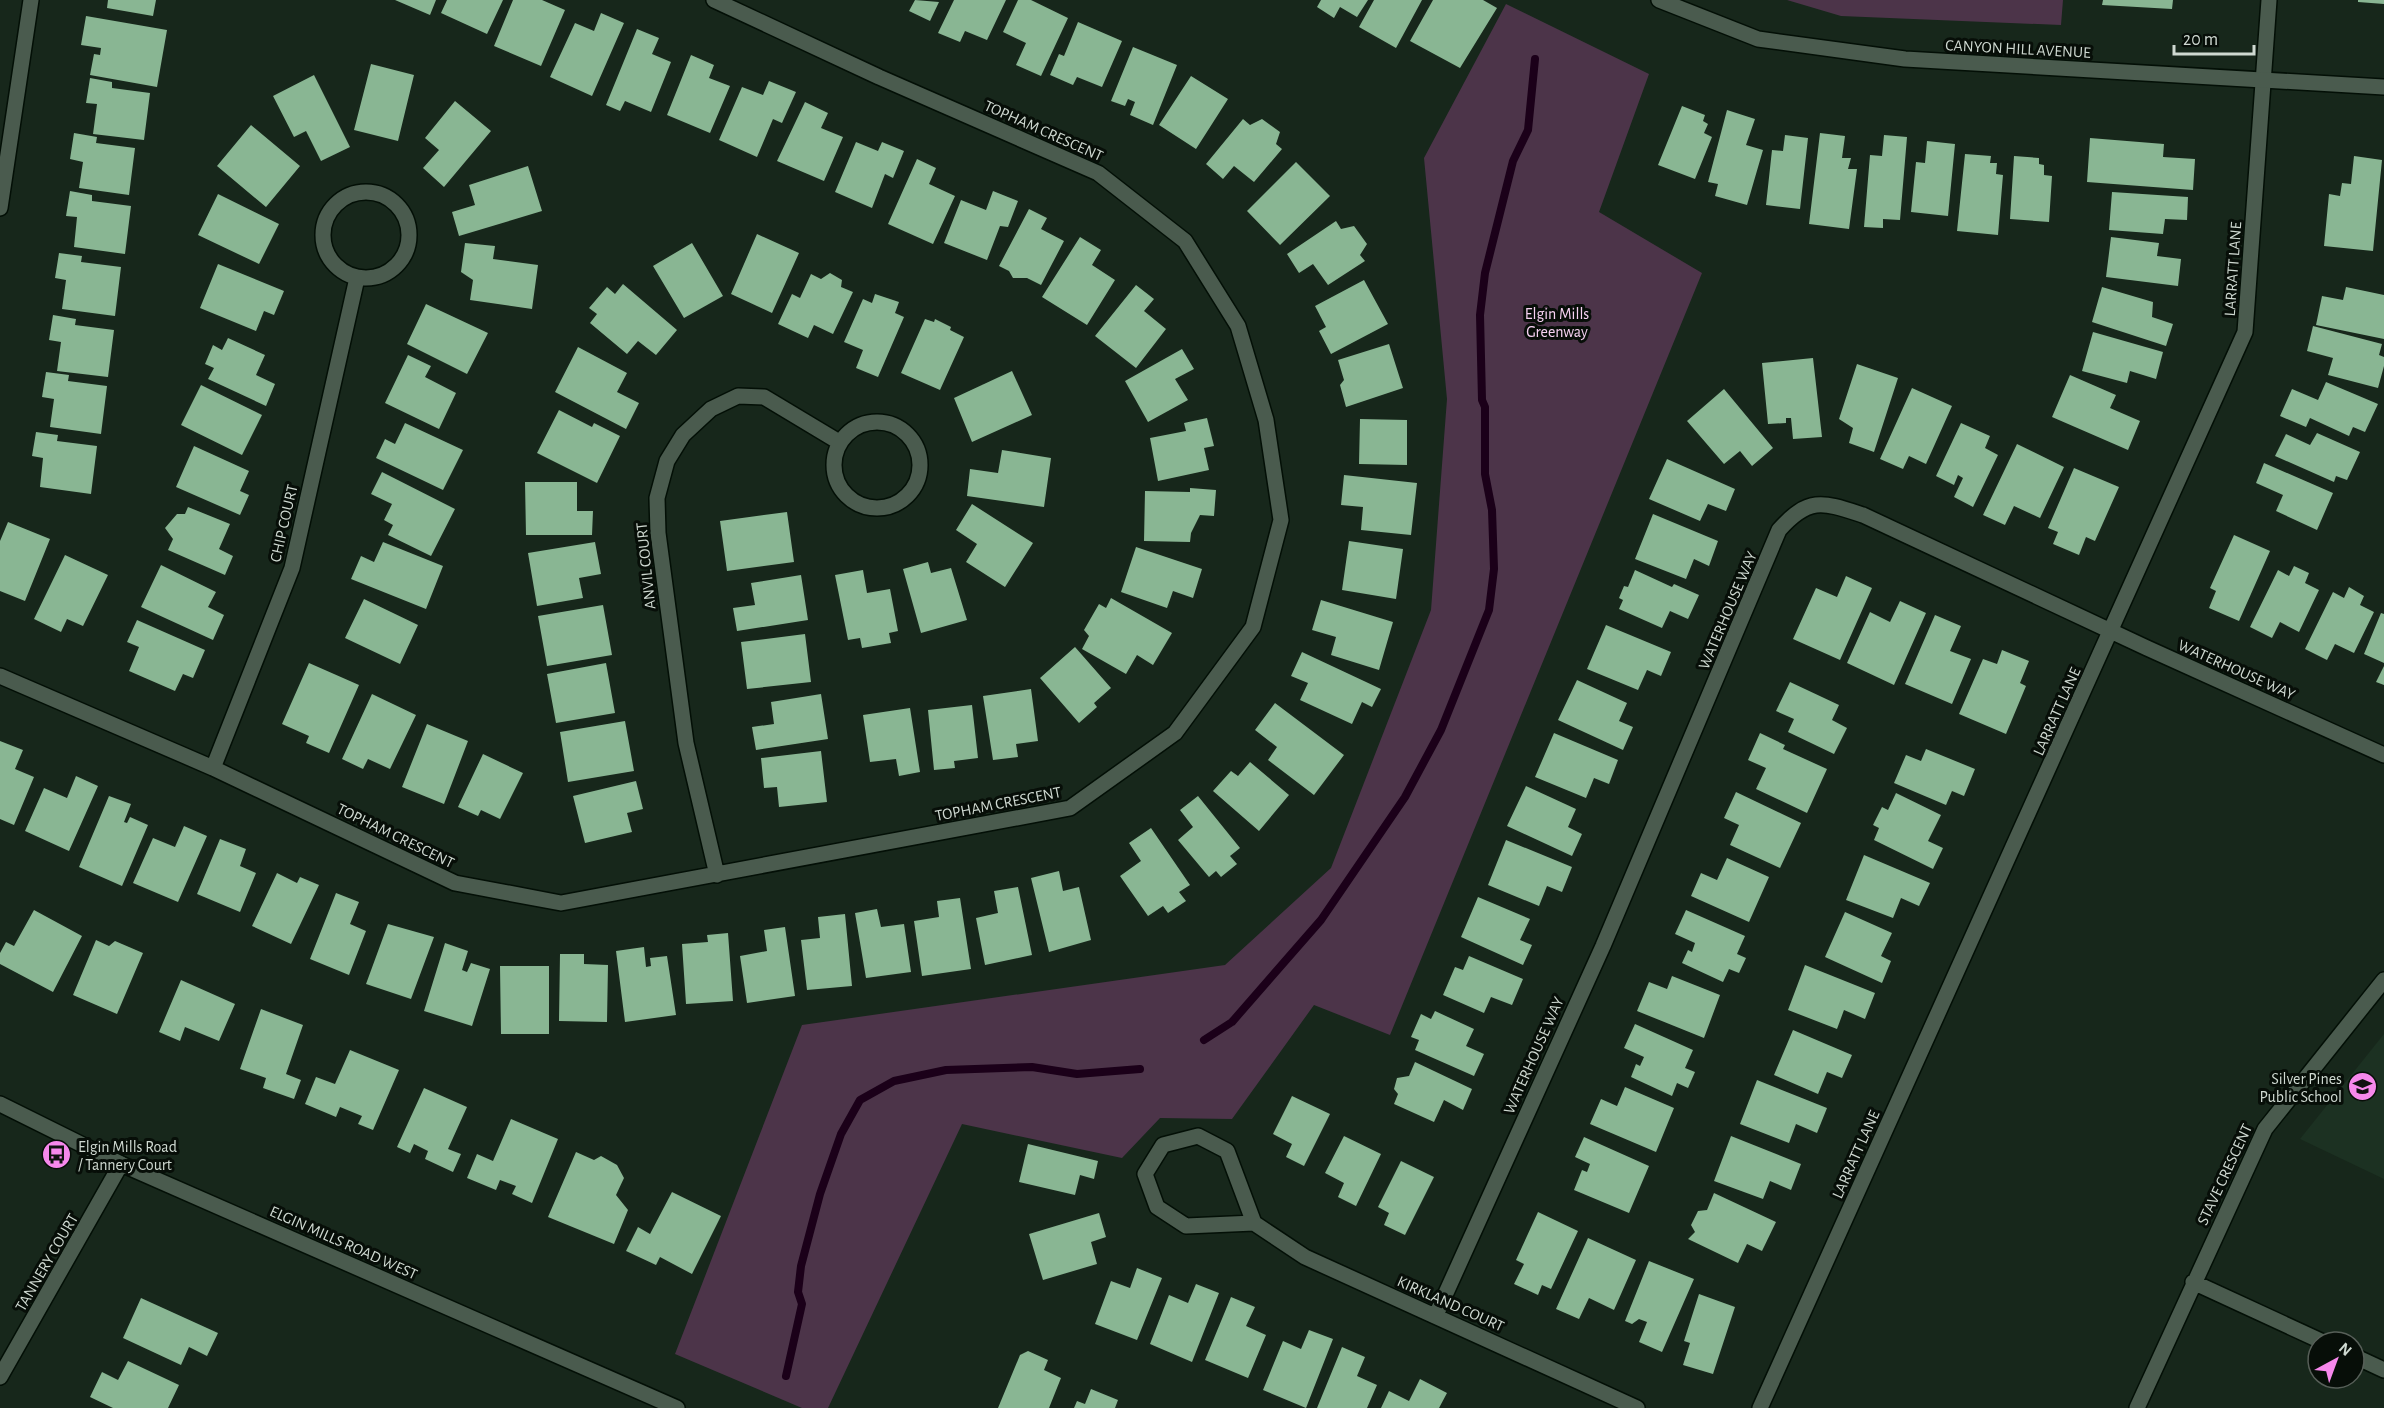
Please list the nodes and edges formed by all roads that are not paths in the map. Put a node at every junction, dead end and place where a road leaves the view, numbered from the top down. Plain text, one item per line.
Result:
1 (31, 0) edge
2 (714, 0) edge
3 (1659, 0) edge
4 (2269, 0) edge
5 (2262, 79) junction
6 (2384, 87) edge
7 (0, 208) edge
8 (357, 278) junction
9 (839, 442) junction
10 (2111, 632) junction
11 (0, 676) edge
12 (2384, 755) edge
13 (213, 768) junction
14 (717, 875) junction
15 (2384, 981) edge
16 (0, 1104) edge
17 (121, 1164) junction
18 (1254, 1223) junction
19 (2193, 1282) junction
20 (1436, 1315) junction
21 (2306, 1334) edge
22 (2366, 1362) edge
23 (2384, 1370) edge
24 (0, 1377) edge
25 (677, 1408) edge
26 (1637, 1408) edge
27 (1760, 1408) edge
28 (2137, 1408) edge

1 - 7 street
2 - 14 street, TOPHAM CRESCENT
3 - 5 street, CANYON HILL AVENUE
4 - 5 street, LARRATT LANE
5 - 6 street, CANYON HILL AVENUE
5 - 10 street, LARRATT LANE
8 - 8 street
8 - 13 street, CHIP COURT
9 - 9 street
9 - 14 street, ANVIL COURT
10 - 12 street, WATERHOUSE WAY
10 - 20 street, WATERHOUSE WAY
10 - 27 street, LARRATT LANE
11 - 13 street, TOPHAM CRESCENT
13 - 14 street, TOPHAM CRESCENT
15 - 19 street, STAVE CRESCENT
16 - 17 street, ELGIN MILLS ROAD WEST
17 - 24 street, TANNERY COURT
17 - 25 street, ELGIN MILLS ROAD WEST
18 - 18 street
18 - 20 street, KIRKLAND COURT
19 - 21 street
19 - 28 street, STAVE CRESCENT
20 - 26 street, KIRKLAND COURT
22 - 23 street

